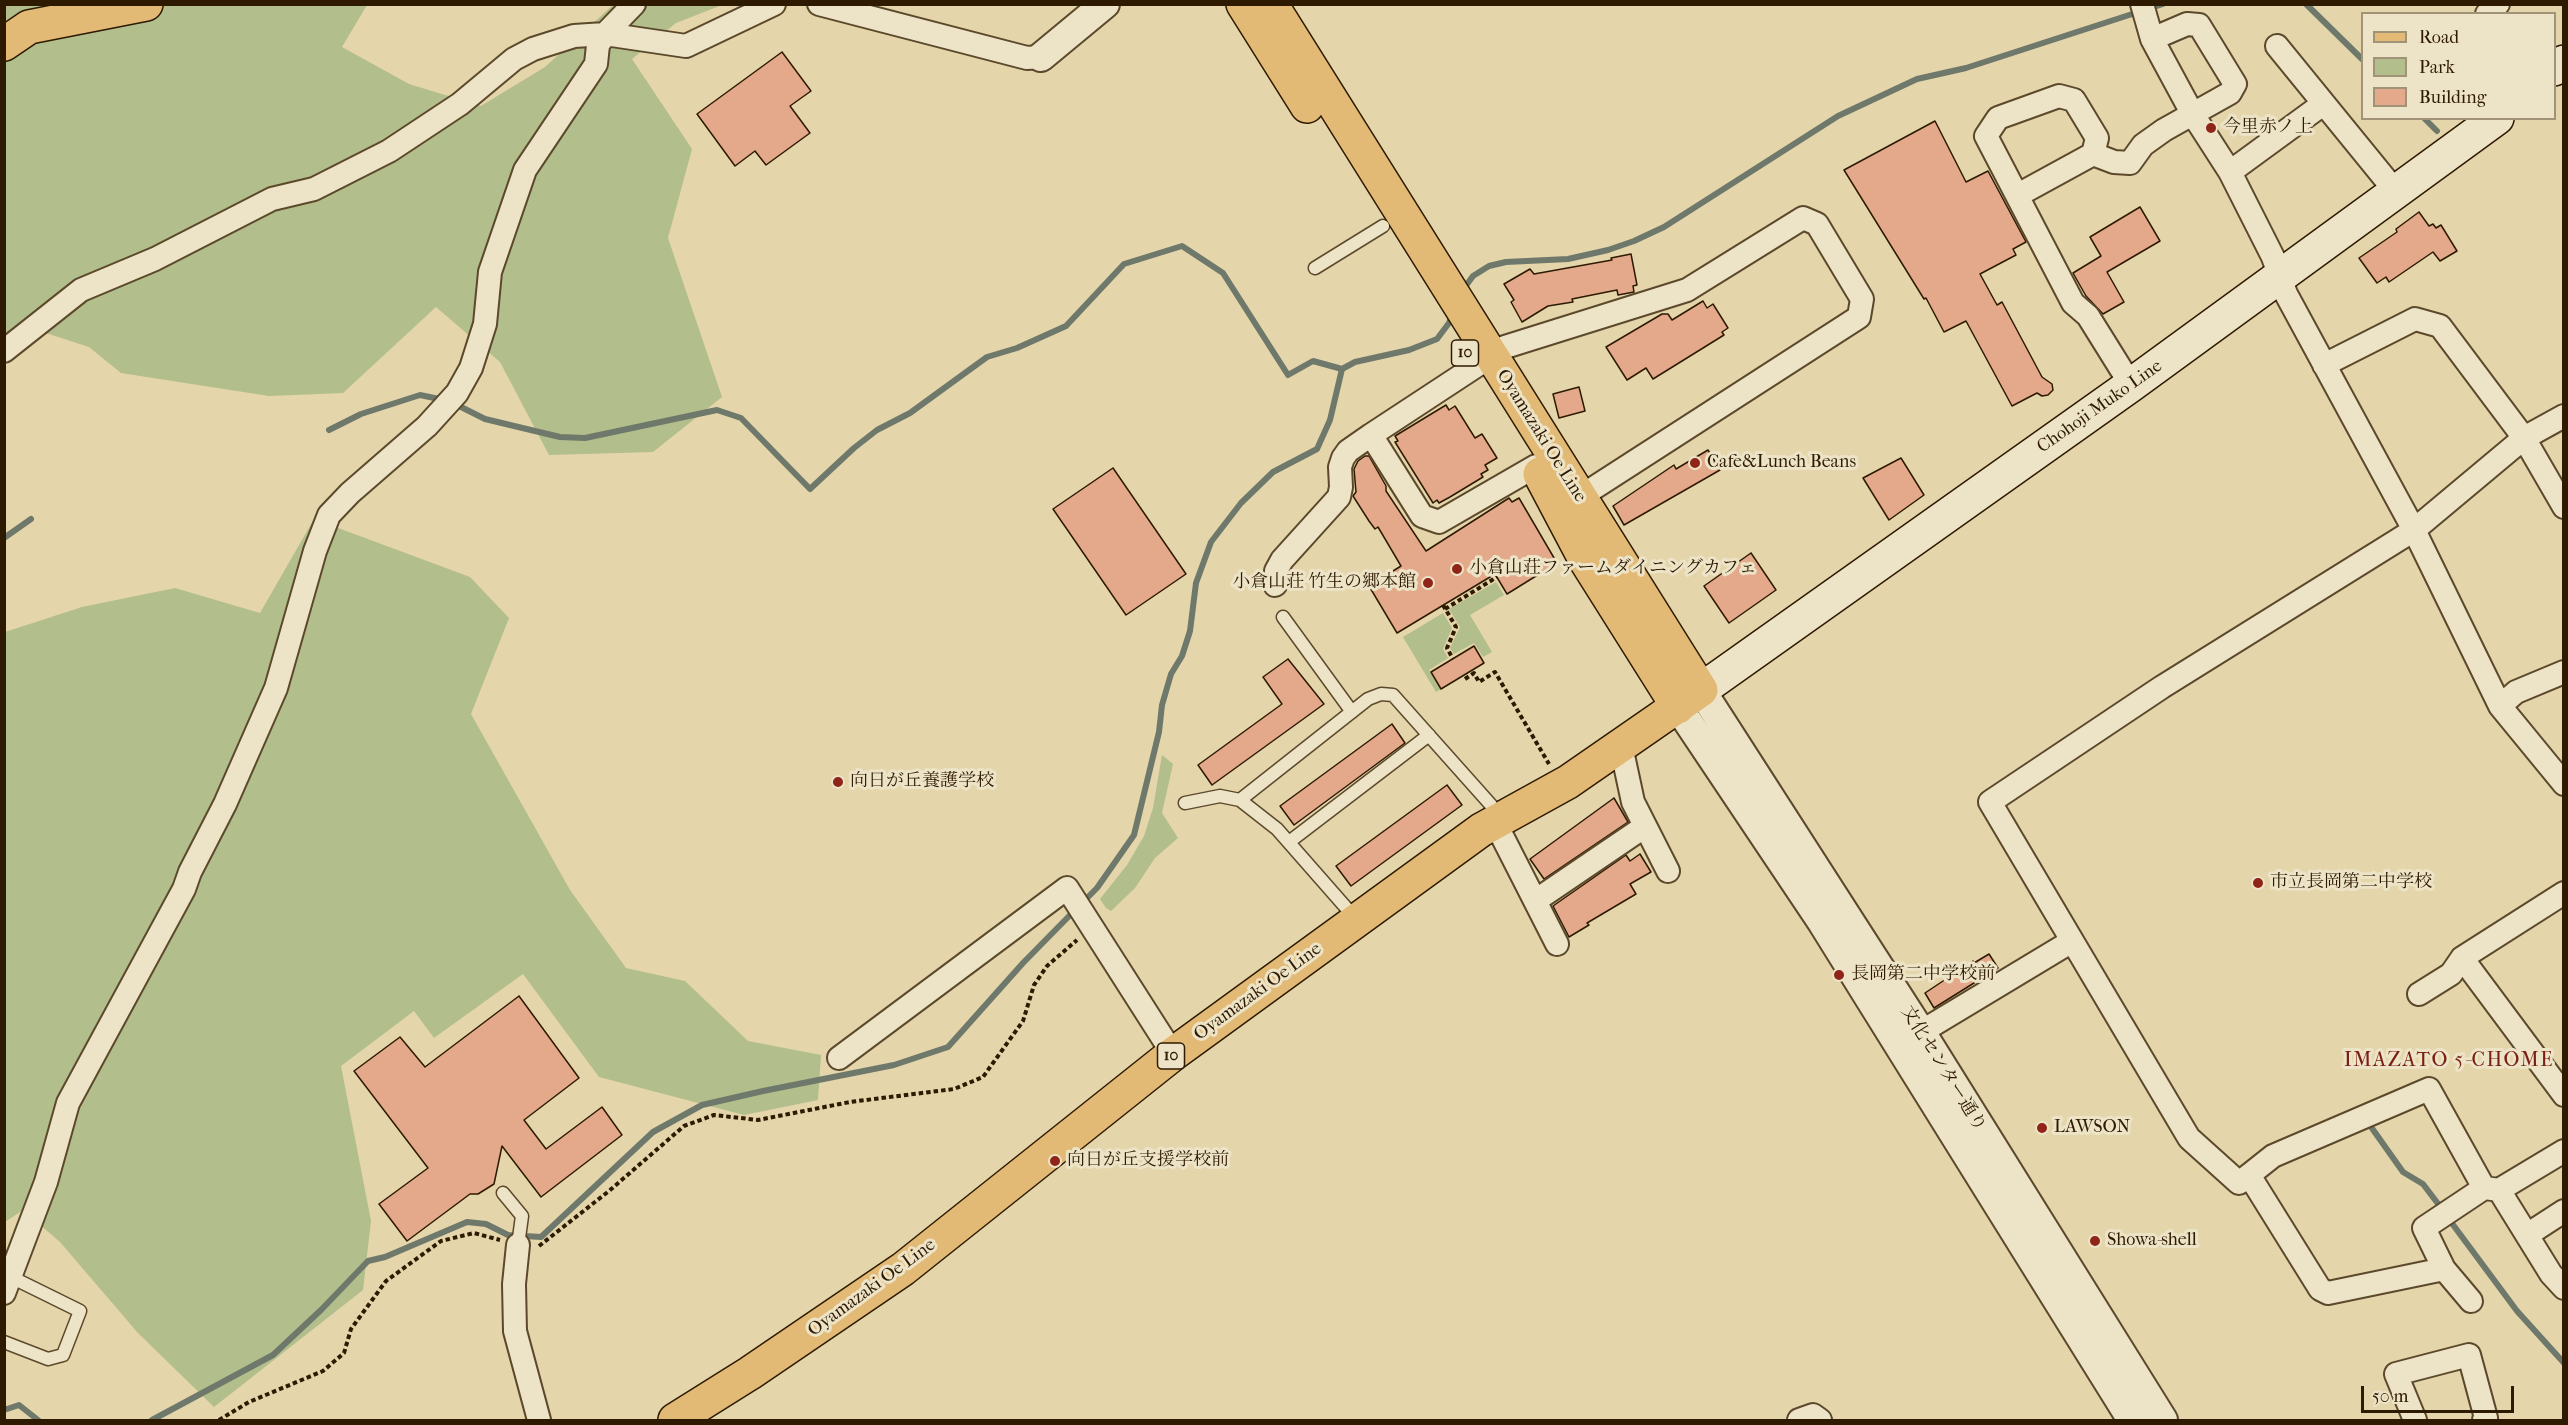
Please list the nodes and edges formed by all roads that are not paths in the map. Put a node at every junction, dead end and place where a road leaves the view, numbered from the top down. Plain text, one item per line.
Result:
1 (146, 4) edge
2 (634, 4) edge
3 (774, 4) edge
4 (819, 4) edge
5 (1105, 4) edge
6 (1243, 4) edge
7 (1271, 4) edge
8 (2142, 4) edge
9 (2150, 33) junction
10 (604, 34) junction
11 (4, 44) edge
12 (2277, 46) dead end
13 (1041, 57) joint
14 (2323, 104) junction
15 (2192, 113) junction
16 (2491, 120) edge
17 (2093, 154) junction
18 (2230, 172) junction
19 (2396, 192) junction
20 (2018, 195) junction
21 (1383, 226) junction
22 (1314, 268) dead end
23 (2280, 277) junction
24 (4, 351) edge
25 (1483, 362) junction
26 (2324, 365) junction
27 (2131, 385) junction
28 (2564, 416) edge
29 (1371, 435) junction
30 (2524, 438) junction
31 (1536, 466) junction
32 (1570, 504) junction
33 (2564, 507) edge
34 (2414, 530) junction
35 (1275, 585) dead end
36 (1283, 617) dead end
37 (2564, 672) edge
38 (1689, 699) junction
39 (2500, 706) junction
40 (1352, 712) junction
41 (1429, 735) junction
42 (1621, 746) junction
43 (2564, 784) edge
44 (1240, 800) junction
45 (1185, 803) dead end
46 (1496, 820) junction
47 (1644, 827) junction
48 (1289, 842) junction
49 (1668, 870) dead end
50 (2564, 893) edge
51 (1535, 901) junction
52 (1356, 920) junction
53 (2072, 941) junction
54 (1557, 945) dead end
55 (2462, 958) junction
56 (2419, 994) dead end
57 (1910, 1039) junction
58 (1173, 1054) junction
59 (839, 1058) dead end
60 (2564, 1095) edge
61 (2564, 1151) edge
62 (2249, 1175) junction
63 (2491, 1189) junction
64 (503, 1193) dead end
65 (2564, 1210) edge
66 (2527, 1235) junction
67 (518, 1242) joint
68 (2444, 1269) junction
69 (8, 1285) edge
70 (2564, 1288) edge
71 (2471, 1301) dead end
72 (4, 1342) edge
73 (539, 1420) edge
74 (675, 1420) edge
75 (1799, 1420) edge
76 (1820, 1420) edge
77 (2133, 1420) edge
78 (2163, 1420) edge
79 (2415, 1420) edge
80 (2484, 1420) edge

1 - 11 main road
2 - 10 street
3 - 10 street
4 - 13 street
5 - 13 street
6 - 21 main road, Oyamazaki Oe Line / 10
7 - 25 main road, Oyamazaki Oe Line / 10
8 - 9 street
9 - 15 street
9 - 15 street
10 - 24 street
10 - 69 street
12 - 14 street
14 - 18 street
14 - 19 street
15 - 17 street
15 - 18 street
16 - 19 main road, Chohoji Muko Line
17 - 20 street
17 - 20 street
18 - 23 street
19 - 23 main road, Chohoji Muko Line
20 - 27 street
21 - 22 lane
21 - 25 main road, Oyamazaki Oe Line / 10
23 - 26 street
23 - 27 main road, Chohoji Muko Line
25 - 29 street
25 - 31 main road, Oyamazaki Oe Line / 10
25 - 32 main road, Oyamazaki Oe Line / 10
25 - 32 street
26 - 30 street
26 - 34 street
27 - 38 main road, Chohoji Muko Line
28 - 30 street
29 - 31 street
29 - 35 street
30 - 33 street
30 - 34 street
31 - 32 main road, Oyamazaki Oe Line / 10
32 - 38 main road, Oyamazaki Oe Line / 10
34 - 39 street
34 - 53 street
36 - 40 lane
37 - 39 street
38 - 42 main road, Oyamazaki Oe Line / 10
38 - 57 street, 文化センター通り
39 - 43 street
40 - 41 lane
40 - 44 lane
41 - 46 lane
41 - 48 lane
42 - 46 main road, Oyamazaki Oe Line / 10
42 - 47 street
44 - 45 lane
44 - 48 lane
46 - 51 street
46 - 52 main road, Oyamazaki Oe Line / 10
47 - 49 street
47 - 51 street
48 - 52 lane
50 - 55 street
51 - 54 street
52 - 58 main road, Oyamazaki Oe Line / 10
53 - 57 street
53 - 62 street
55 - 56 street
55 - 60 street
57 - 77 street, 文化センター通り
57 - 78 street, 文化センター通り
58 - 59 street
58 - 74 main road, Oyamazaki Oe Line / 10
61 - 63 street
62 - 63 street
62 - 68 street
63 - 66 street
63 - 68 street
64 - 67 lane
65 - 66 street
66 - 70 street
67 - 73 street
68 - 71 street
69 - 72 lane
75 - 76 street
79 - 80 street

